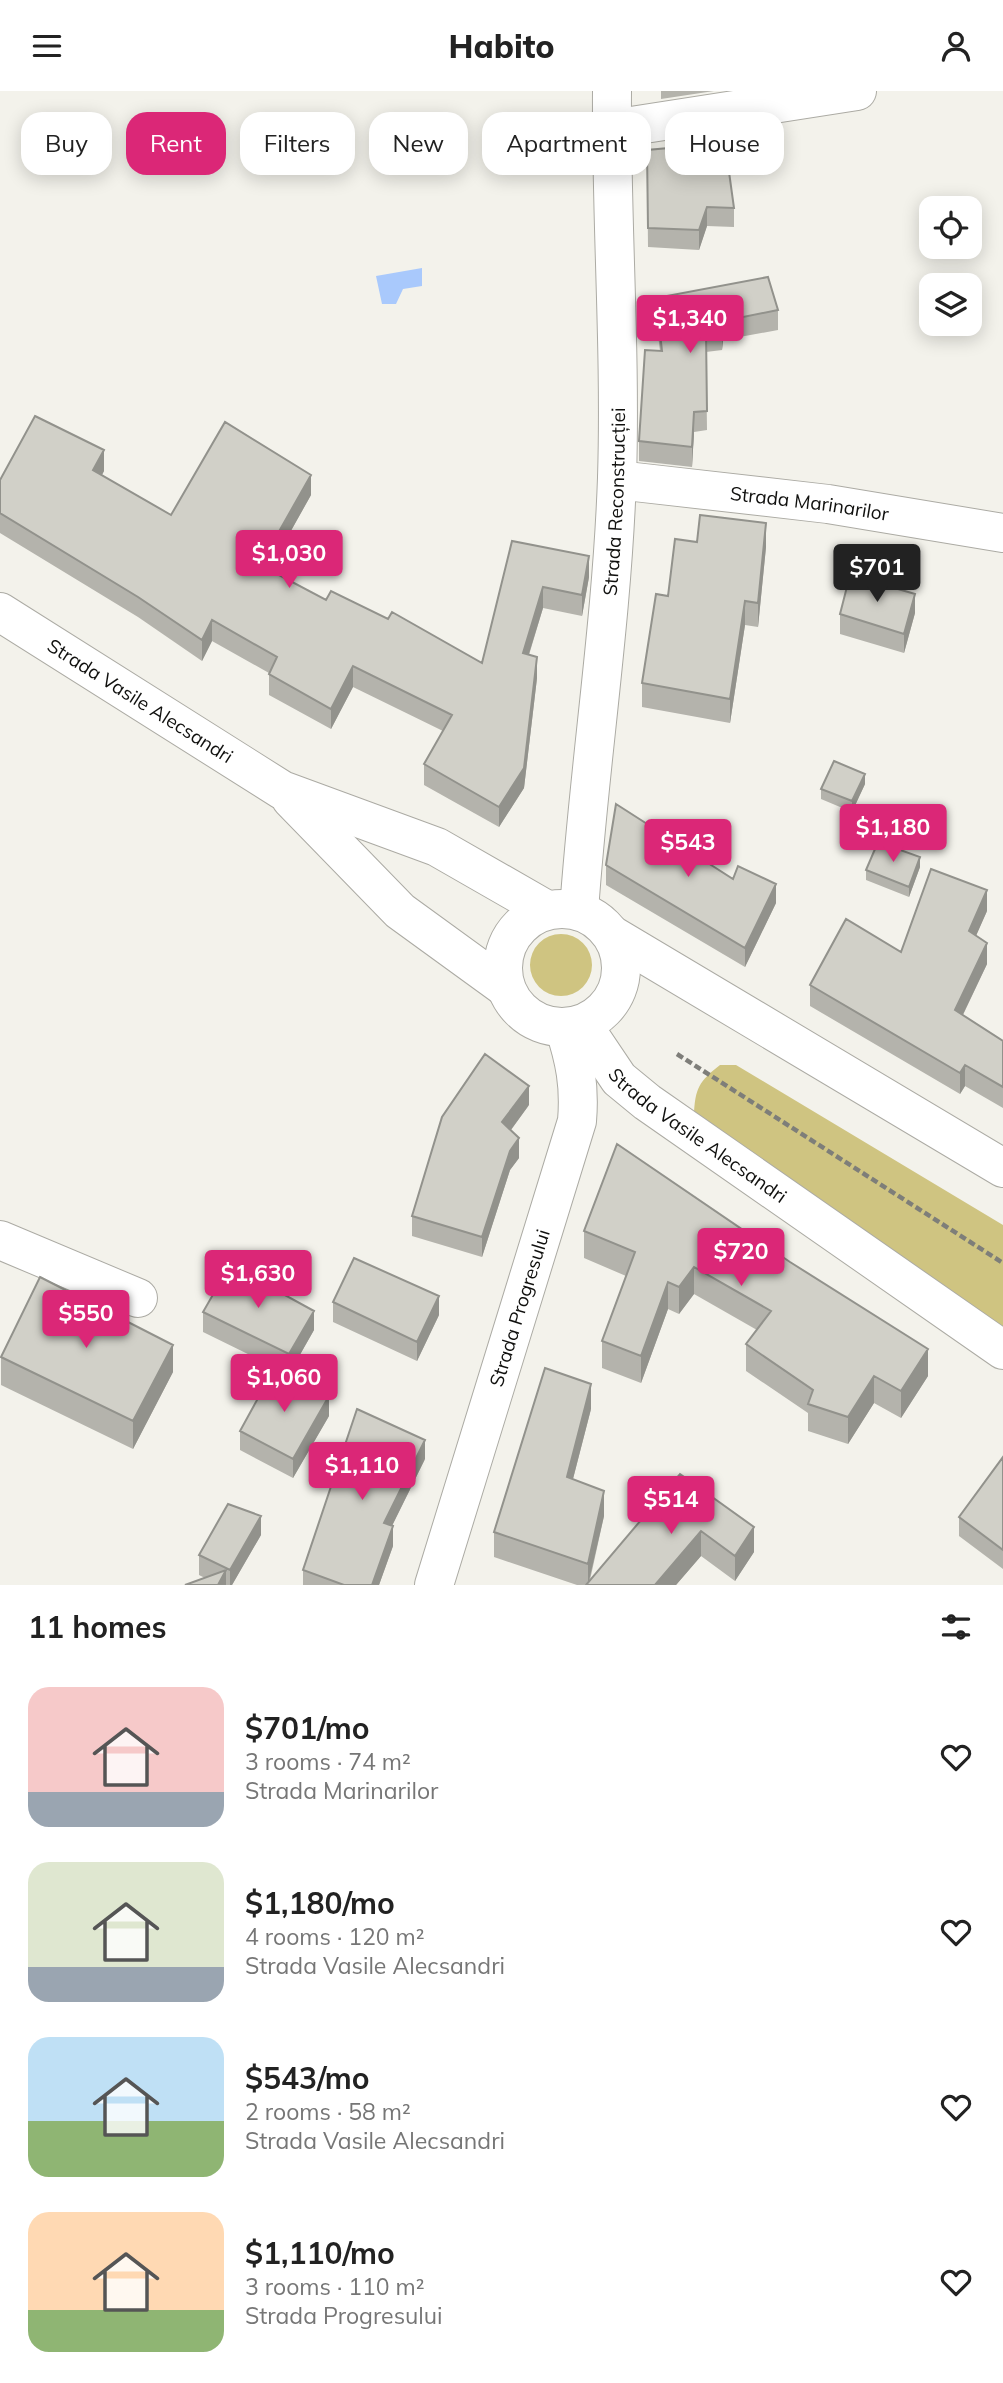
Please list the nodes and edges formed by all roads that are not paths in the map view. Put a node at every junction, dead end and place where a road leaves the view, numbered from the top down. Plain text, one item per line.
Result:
1 (612, 91) edge
2 (857, 91) edge
3 (612, 112) edge
4 (651, 123) edge
5 (613, 175) edge
6 (617, 480) junction
7 (1003, 533) edge
8 (0, 612) edge
9 (282, 790) junction
10 (563, 910) junction
11 (612, 935) junction
12 (506, 988) junction
13 (573, 1026) junction
14 (1003, 1168) edge
15 (0, 1240) edge
16 (138, 1298) dead end
17 (1003, 1350) edge
18 (434, 1585) edge

1 - 3 street, Strada Reconstrucției
2 - 4 street
5 - 6 street, Strada Reconstrucției
6 - 7 street, Strada Marinarilor
6 - 10 street, Strada Reconstrucției
8 - 9 street, Strada Vasile Alecsandri
9 - 10 street, Strada Vasile Alecsandri
9 - 12 street, Strada Vasile Alecsandri
10 - 11 street
10 - 12 street
11 - 13 street
11 - 14 street
12 - 13 street
13 - 17 street, Strada Vasile Alecsandri
13 - 18 street, Strada Progresului
15 - 16 street

